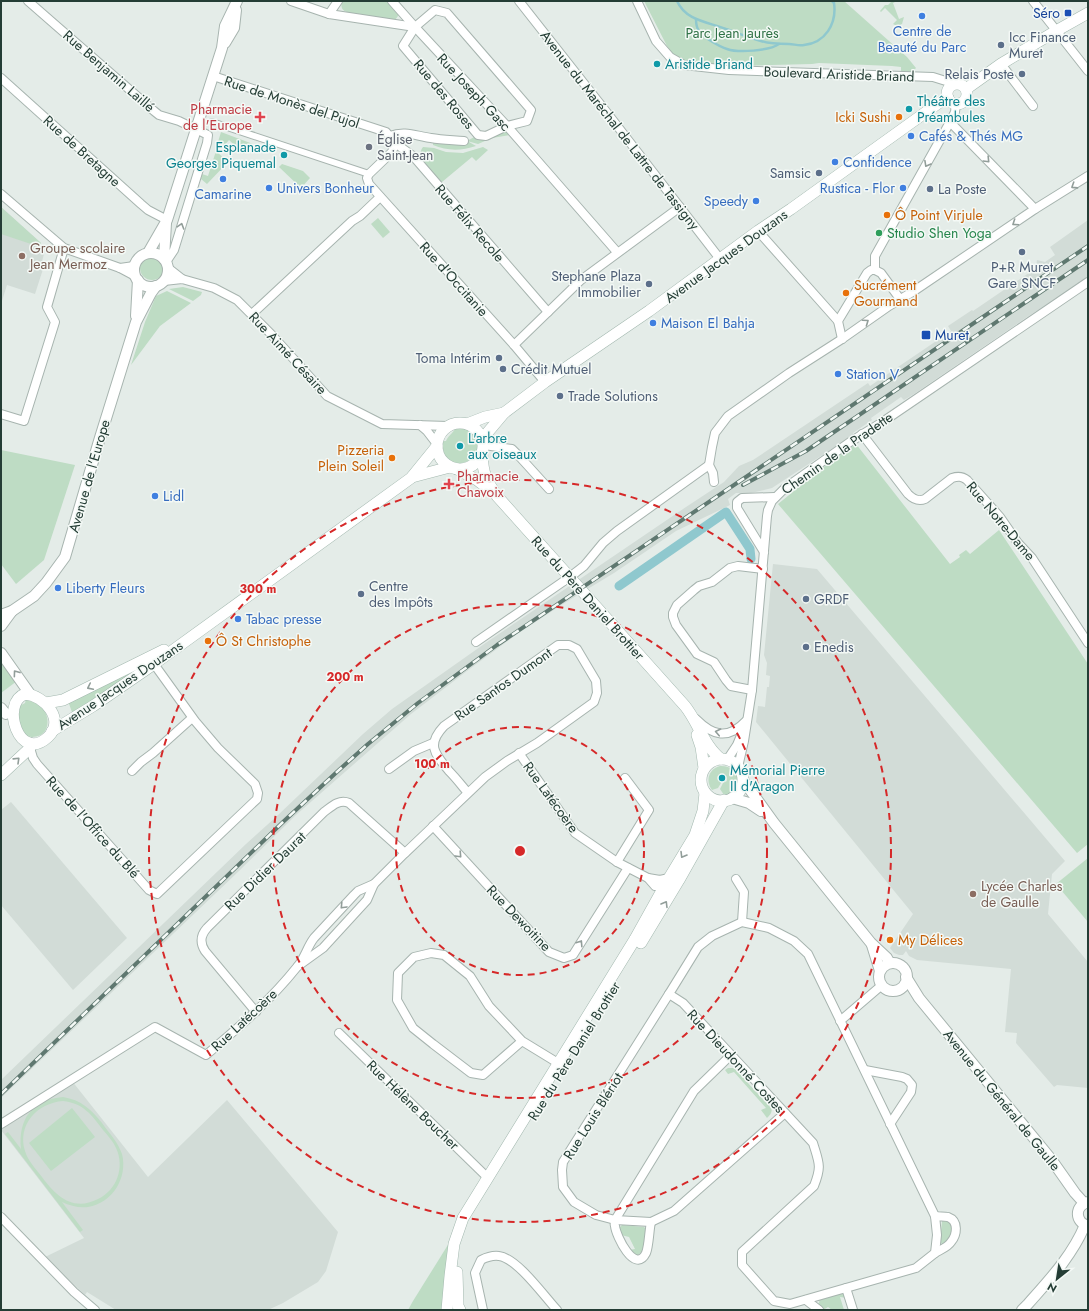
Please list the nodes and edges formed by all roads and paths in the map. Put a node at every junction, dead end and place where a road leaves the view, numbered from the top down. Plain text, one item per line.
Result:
1 (28, 1) edge
2 (237, 1) edge
3 (291, 1) edge
4 (338, 1) edge
5 (392, 1) edge
6 (519, 1) edge
7 (637, 1) edge
8 (1033, 1) edge
9 (1088, 7) edge
10 (1088, 13) edge
11 (329, 14) junction
12 (415, 27) junction
13 (1056, 31) junction
14 (1001, 64) junction
15 (1088, 71) edge
16 (213, 76) junction
17 (1, 78) edge
18 (953, 85) junction
19 (966, 89) junction
20 (952, 101) junction
21 (1033, 106) dead end
22 (212, 122) dead end
23 (950, 122) junction
24 (507, 126) junction
25 (196, 128) junction
26 (392, 140) junction
27 (464, 141) dead end
28 (369, 174) junction
29 (1088, 176) edge
30 (1, 194) edge
31 (380, 197) junction
32 (680, 207) junction
33 (1035, 209) junction
34 (166, 220) junction
35 (758, 231) junction
36 (64, 248) junction
37 (617, 252) junction
38 (148, 253) junction
39 (720, 259) junction
40 (166, 263) junction
41 (875, 270) junction
42 (136, 274) junction
43 (182, 280) junction
44 (1088, 282) edge
45 (160, 284) junction
46 (900, 299) junction
47 (548, 312) junction
48 (252, 314) junction
49 (838, 321) junction
50 (136, 322) junction
51 (842, 339) junction
52 (514, 345) junction
53 (545, 382) junction
54 (504, 413) junction
55 (1, 414) edge
56 (467, 424) junction
57 (420, 425) junction
58 (448, 426) junction
59 (862, 434) junction
60 (437, 445) junction
61 (483, 447) junction
62 (709, 466) junction
63 (454, 468) junction
64 (411, 478) junction
65 (714, 482) dead end
66 (549, 489) dead end
67 (497, 496) junction
68 (775, 497) junction
69 (764, 552) junction
70 (763, 569) junction
71 (12, 611) junction
72 (1, 615) edge
73 (1, 626) edge
74 (188, 639) junction
75 (476, 642) dead end
76 (1088, 643) edge
77 (1, 653) edge
78 (154, 664) junction
79 (752, 690) junction
80 (30, 694) junction
81 (679, 701) junction
82 (46, 703) junction
83 (3, 711) edge
84 (691, 714) junction
85 (192, 718) junction
86 (746, 722) junction
87 (52, 732) junction
88 (433, 743) junction
89 (30, 746) junction
90 (519, 753) junction
91 (724, 759) junction
92 (738, 767) junction
93 (704, 768) junction
94 (389, 769) dead end
95 (132, 771) dead end
96 (1, 775) edge
97 (625, 778) dead end
98 (743, 780) junction
99 (468, 793) junction
100 (706, 793) junction
101 (728, 799) junction
102 (774, 823) junction
103 (433, 826) junction
104 (405, 853) junction
105 (617, 862) junction
106 (628, 868) junction
107 (648, 878) junction
108 (736, 879) dead end
109 (374, 884) junction
110 (665, 886) junction
111 (742, 922) junction
112 (871, 943) junction
113 (890, 963) junction
114 (298, 966) junction
115 (880, 971) junction
116 (906, 977) junction
117 (882, 985) junction
118 (898, 990) junction
119 (669, 994) junction
120 (919, 998) junction
121 (256, 1012) junction
122 (840, 1021) junction
123 (339, 1033) dead end
124 (522, 1041) junction
125 (731, 1055) junction
126 (558, 1063) junction
127 (864, 1070) junction
128 (785, 1114) junction
129 (1, 1124) edge
130 (890, 1124) junction
131 (487, 1177) junction
132 (1086, 1203) edge
133 (935, 1216) junction
134 (1, 1217) edge
135 (615, 1220) junction
136 (651, 1222) junction
137 (1087, 1226) edge
138 (935, 1253) junction
139 (846, 1288) junction
140 (806, 1300) junction
141 (95, 1310) edge
142 (447, 1310) edge
143 (460, 1310) edge
144 (483, 1310) edge
145 (557, 1310) edge
146 (819, 1310) edge
147 (853, 1310) edge
148 (1022, 1310) edge

1 - 25 street, Rue Benjamin Laillé
2 - 16 street
3 - 11 street
4 - 11 street
5 - 12 street, Rue Joseph Gasc
6 - 32 street, Avenue du Maréchal de Lattre de Tassigny
7 - 18 street, Boulevard Aristide Briand
8 - 13 street
9 - 13 main road
10 - 13 main road
11 - 12 street
12 - 24 street, Rue Joseph Gasc
12 - 24 street, Rue des Roses
12 - 24 street
13 - 14 main road
13 - 15 street
14 - 19 main road
14 - 21 street
16 - 25 street
16 - 26 street, Rue de Monès del Pujol
17 - 34 street, Rue de Bretagne
18 - 19 main road
18 - 20 main road
19 - 20 main road
20 - 23 street
20 - 35 main road, Avenue Jacques Douzans
22 - 28 street
23 -> 33 street
23 -> 41 street
24 - 37 street, Rue Joseph Gasc
25 - 34 street
40 -> 25 street
26 - 27 street
26 - 28 street
26 - 47 street, Rue Félix Recole
28 - 31 street, Rue d'Occitanie
29 -> 33 street
30 - 36 street
31 - 48 street
31 - 52 street, Rue d'Occitanie
32 - 37 street
32 - 39 street, Avenue du Maréchal de Lattre de Tassigny
33 -> 46 street
34 - 38 street
34 - 40 street
35 - 39 main road, Avenue Jacques Douzans
35 - 49 street
36 - 42 street
36 - 55 street
37 - 47 street
38 - 40 street
38 - 42 street
39 - 53 main road, Avenue Jacques Douzans
40 - 43 street, Rue Aimé Césaire
40 - 45 street
41 - 46 street
41 - 49 street
42 - 45 street
42 - 50 street, Avenue de l'Europe
43 - 45 street, Rue Aimé Césaire
43 - 48 street, Rue Aimé Césaire
44 - 59 street, Chemin de la Pradette
45 - 50 street, Avenue de l'Europe
51 -> 46 street
47 - 52 street
48 - 57 street, Rue Aimé Césaire
49 - 51 street
50 - 71 street, Avenue de l'Europe
51 - 62 street
52 - 53 street, Rue d'Occitanie
53 - 54 main road, Avenue Jacques Douzans
54 - 56 main road, Avenue Jacques Douzans
54 - 61 main road, Avenue Jacques Douzans
56 - 58 main road
56 - 61 main road
57 - 58 street, Rue Aimé Césaire
57 - 60 street
58 - 60 main road
59 - 68 street, Chemin de la Pradette
59 - 76 street, Rue Notre-Dame
60 - 63 main road
60 - 64 main road, Avenue Jacques Douzans
61 - 63 main road
61 - 66 street
61 - 67 main road, Rue du Père Daniel Brottier
62 - 65 street
62 - 75 street, bridge
63 - 64 main road, Avenue Jacques Douzans
63 - 67 main road, Rue du Père Daniel Brottier
64 - 74 main road, Avenue Jacques Douzans
67 - 81 main road, Rue du Père Daniel Brottier
68 - 69 street, Chemin de la Pradette
68 - 69 street
69 - 70 street, Chemin de la Pradette
70 - 79 street, Chemin de la Pradette
70 - 79 street
71 - 72 street, Avenue de l'Europe
71 - 73 street, Avenue de l'Europe
74 - 78 main road, Avenue Jacques Douzans
74 -> 82 main road, Avenue Jacques Douzans
80 -> 77 street
78 - 85 street
78 - 87 main road, Avenue Jacques Douzans
79 - 86 street, Chemin de la Pradette
80 - 82 main road
80 - 83 main road
81 - 84 main road, Rue du Père Daniel Brottier
81 - 93 main road, Rue du Père Daniel Brottier
82 - 87 main road
83 - 89 main road
86 -> 84 street
84 - 91 main road, Rue du Père Daniel Brottier
85 - 89 street, Rue de l'Office du Blé
85 - 95 street
86 - 91 street, Chemin de la Pradette
86 - 92 street, Chemin de la Pradette
87 - 89 main road
88 - 90 street, Rue Santos Dumont
88 - 94 street
88 - 99 street
96 -> 89 main road
90 - 99 street, Rue Latécoère
90 - 105 street, Rue Latécoère
91 - 92 main road
91 - 93 main road
92 - 98 main road
93 - 100 main road
97 - 105 street
98 - 101 main road
98 - 102 street
99 - 103 street, Rue Latécoère
100 - 101 main road
100 -> 110 main road, Rue du Père Daniel Brottier
101 - 102 street
101 - 110 main road, Rue du Père Daniel Brottier
102 - 112 street
103 - 104 street, Rue Latécoère
103 -> 106 street, Rue Dewoitine
104 - 109 street, Rue Latécoère
104 - 121 street, Rue Didier Daurat
105 - 106 street, Rue Latécoère
106 - 107 street, Rue Latécoère
107 - 110 street, Rue Latécoère
107 - 110 street, Rue Latécoère
108 - 111 street
109 - 114 street, Rue Latécoère
109 -> 114 street, Rue Latécoère
110 - 126 main road, Rue du Père Daniel Brottier
143 -> 110 main road, Rue du Père Daniel Brottier
111 - 119 street
111 - 122 street
112 - 113 street
112 - 115 street
113 - 115 street
113 - 116 street
114 - 121 street, Rue Latécoère
115 - 117 street
116 - 118 street
116 - 120 street, Avenue du Général de Gaulle
117 - 118 street
117 - 122 street
118 - 120 street, Avenue du Général de Gaulle
119 - 125 street, Rue Dieudonné Costes
119 - 135 street, Rue Louis Blériot
120 - 132 street, Avenue du Général de Gaulle
121 - 129 street, Rue Latécoère
122 - 127 street
123 - 131 street, Rue Hélène Boucher
124 - 124 street
124 - 126 street
125 - 128 street, Rue Dieudonné Costes
125 - 135 street
126 - 131 main road, Rue du Père Daniel Brottier
127 - 130 street
127 - 130 street
128 - 136 street, Rue Louis Blériot
128 - 140 street, Rue Dieudonné Costes
130 - 133 street
131 - 142 main road, Rue du Père Daniel Brottier
132 - 137 street
133 - 138 street
133 - 138 street, Rue Dieudonné Costes
134 - 141 street
135 - 136 street, Rue Louis Blériot
135 - 136 street
137 - 148 street
138 - 139 street, Rue Dieudonné Costes
139 - 140 street, Rue Dieudonné Costes
139 - 147 street
140 - 146 street
144 - 145 street

